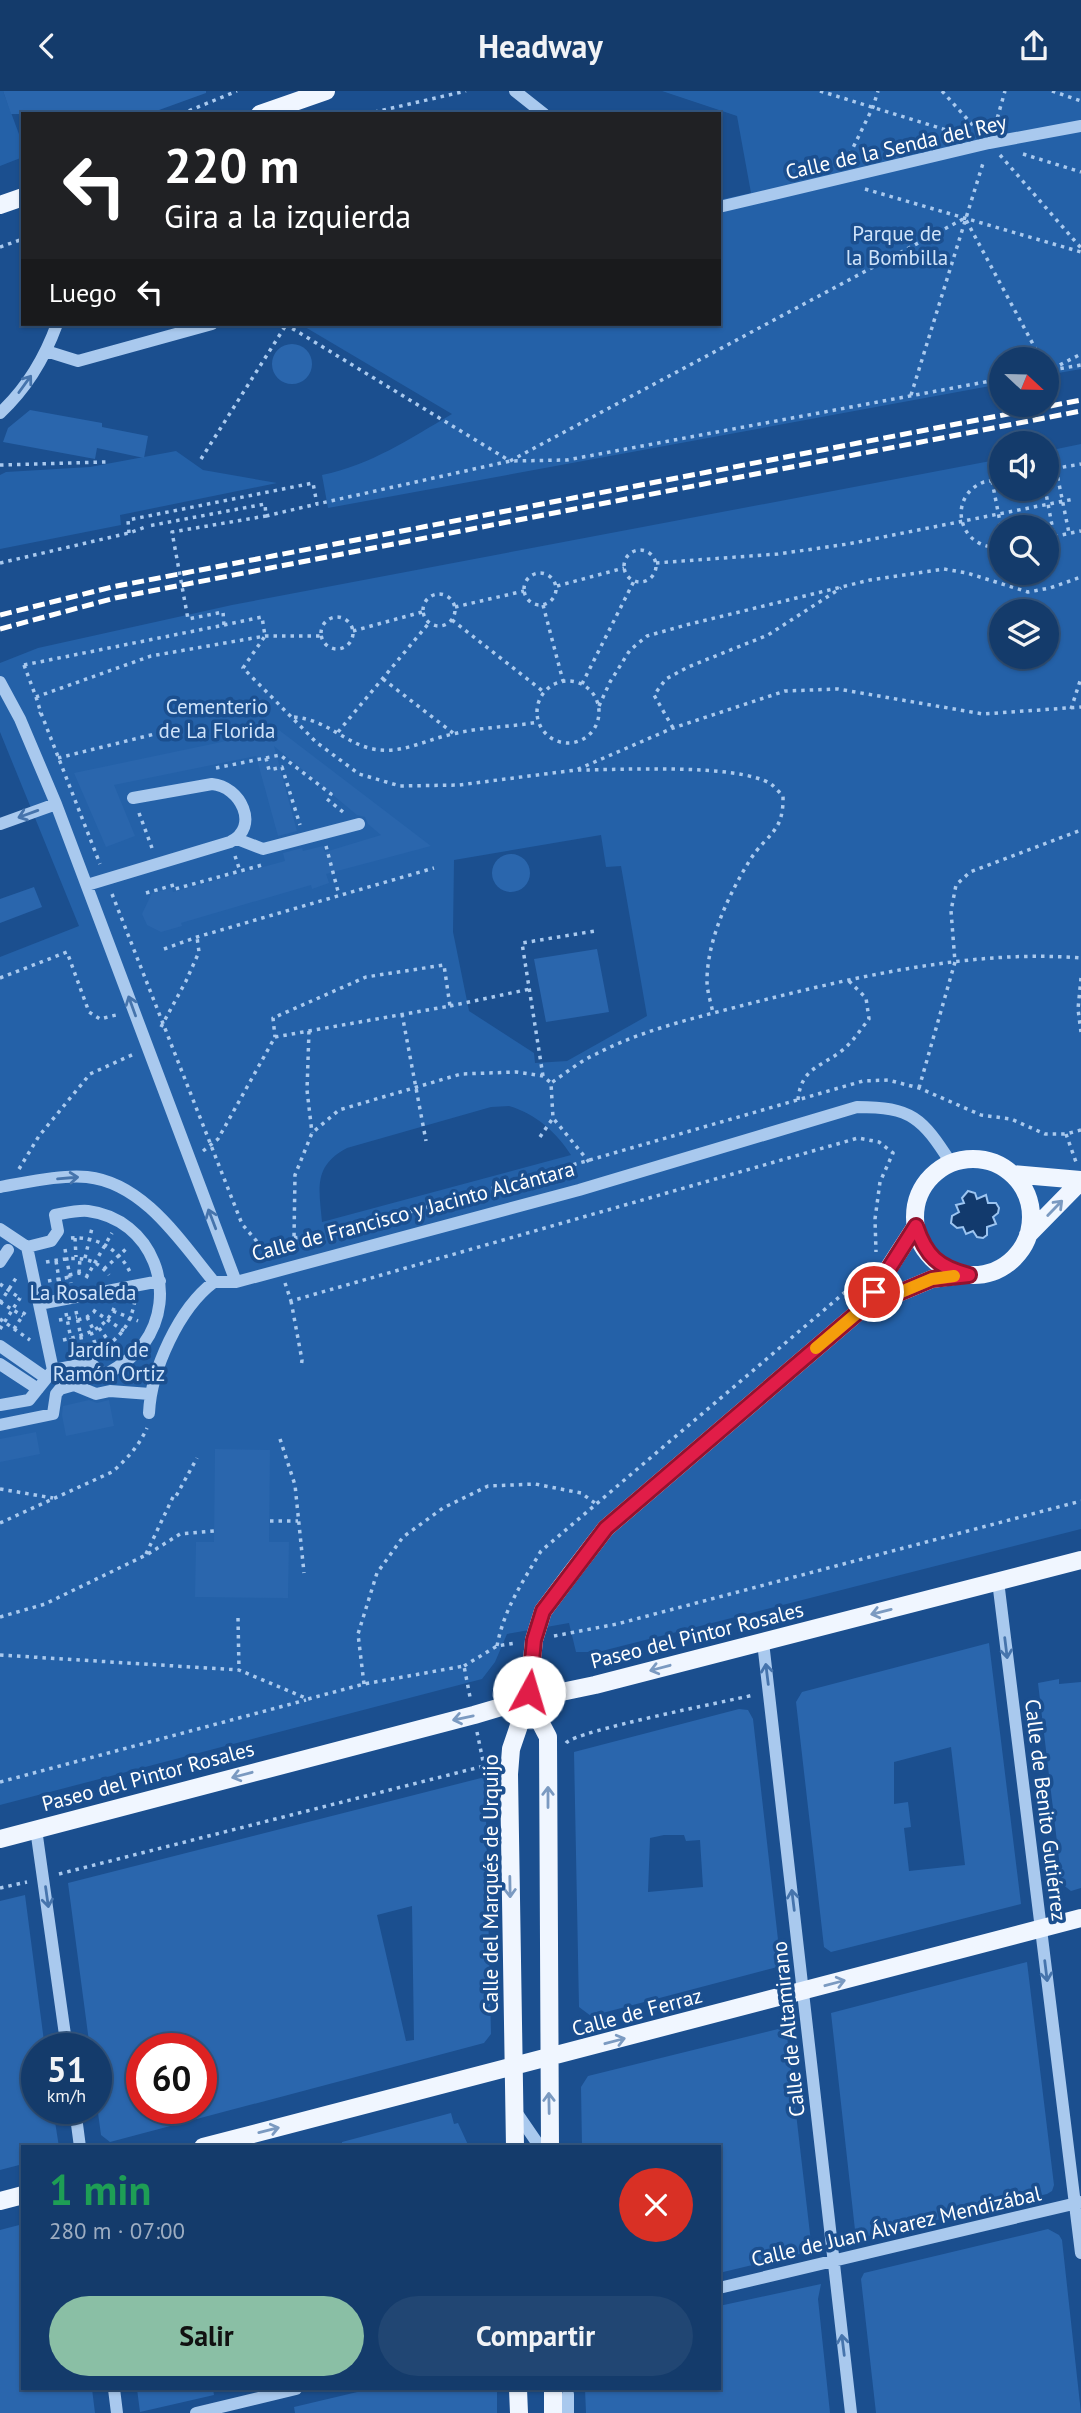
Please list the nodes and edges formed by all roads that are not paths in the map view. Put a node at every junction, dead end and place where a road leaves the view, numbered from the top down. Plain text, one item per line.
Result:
1 (326, 91) edge
2 (515, 91) edge
3 (266, 112) edge
4 (541, 112) edge
5 (1081, 126) edge
6 (21, 198) edge
7 (0, 205) edge
8 (721, 207) edge
9 (56, 326) edge
10 (205, 326) edge
11 (46, 351) junction
12 (0, 413) edge
13 (0, 682) edge
14 (133, 798) dead end
15 (56, 804) junction
16 (0, 824) edge
17 (359, 824) dead end
18 (237, 839) junction
19 (87, 885) junction
20 (951, 1163) junction
21 (1012, 1174) junction
22 (1080, 1176) edge
23 (0, 1187) edge
24 (916, 1226) junction
25 (0, 1229) edge
26 (1028, 1235) junction
27 (27, 1247) junction
28 (8, 1250) dead end
29 (0, 1262) edge
30 (969, 1275) junction
31 (160, 1281) junction
32 (214, 1282) junction
33 (236, 1282) junction
34 (39, 1304) junction
35 (863, 1308) junction
36 (0, 1346) edge
37 (0, 1364) edge
38 (50, 1374) junction
39 (38, 1389) junction
40 (150, 1394) junction
41 (0, 1405) edge
42 (149, 1413) road end
43 (0, 1425) edge
44 (1081, 1560) edge
45 (998, 1581) junction
46 (763, 1642) junction
47 (528, 1699) junction
48 (36, 1829) junction
49 (0, 1839) edge
50 (1081, 1918) edge
51 (1041, 1929) junction
52 (803, 1992) junction
53 (65, 2033) edge
54 (549, 2059) junction
55 (513, 2068) junction
56 (514, 2109) junction
57 (77, 2124) edge
58 (80, 2145) edge
59 (211, 2145) edge
60 (515, 2145) edge
61 (537, 2145) edge
62 (550, 2145) edge
63 (21, 2196) edge
64 (0, 2201) edge
65 (1078, 2202) edge
66 (1081, 2253) edge
67 (834, 2261) junction
68 (721, 2288) edge
69 (114, 2390) edge
70 (292, 2390) edge
71 (518, 2390) edge
72 (560, 2391) edge
73 (117, 2413) edge
74 (196, 2413) edge
75 (519, 2413) edge
76 (553, 2413) edge
77 (568, 2413) edge
78 (851, 2413) edge

1 - 3 main road
2 - 4 street
5 - 8 street, Calle de la Senda del Rey
6 - 7 main road
9 - 11 street
10 - 11 street
12 -> 11 street
13 - 15 street, Calle de Francisco y Jacinto Alcántara
14 - 18 street
15 -> 16 street
15 - 19 street, Calle de Francisco y Jacinto Alcántara
17 - 18 street
18 - 19 street
33 -> 19 street, Calle de Francisco y Jacinto Alcántara
20 - 21 main road
20 - 24 main road
20 - 33 street, Calle de Francisco y Jacinto Alcántara
21 - 22 main road
21 - 26 main road
26 -> 22 main road
23 -> 32 street
24 - 30 main road
24 - 35 main road
25 - 27 street
26 - 30 main road
27 - 31 street
27 - 34 street
28 - 29 street
30 - 35 main road
31 - 34 street
31 - 38 street
32 - 33 street
32 - 40 street
34 - 38 street
35 - 47 main road
36 - 38 street
37 - 39 street
38 - 39 street
39 - 41 street
40 - 42 street
40 - 43 street
44 - 45 main road, Paseo del Pintor Rosales
45 -> 46 main road, Paseo del Pintor Rosales
45 -> 51 street, Calle de Benito Gutiérrez
46 -> 47 main road, Paseo del Pintor Rosales
52 -> 46 street, Calle de Altamirano
47 -> 48 main road, Paseo del Pintor Rosales
54 -> 47 main road
47 -> 55 main road, Calle del Marqués de Urquijo
48 - 49 main road, Paseo del Pintor Rosales
48 -> 53 street
50 - 51 main road, Calle de Ferraz
52 -> 51 main road, Calle de Ferraz
51 -> 65 street, Calle de Benito Gutiérrez
54 -> 52 main road, Calle de Ferraz
52 - 67 street, Calle de Altamirano
54 - 55 main road, Calle de Ferraz
62 -> 54 main road
55 - 56 main road, Calle del Marqués de Urquijo
59 -> 55 main road, Calle de Ferraz
56 - 60 main road, Calle del Marqués de Urquijo
56 - 61 street
57 - 58 street
63 - 64 main road
65 - 66 street, Calle de Benito Gutiérrez
65 - 67 street, Calle de Juan Álvarez Mendizábal
67 - 68 street, Calle de Juan Álvarez Mendizábal
78 -> 67 street, Calle de Altamirano
69 - 73 street
70 - 74 street
71 - 75 main road
72 - 76 main road
72 - 77 street

